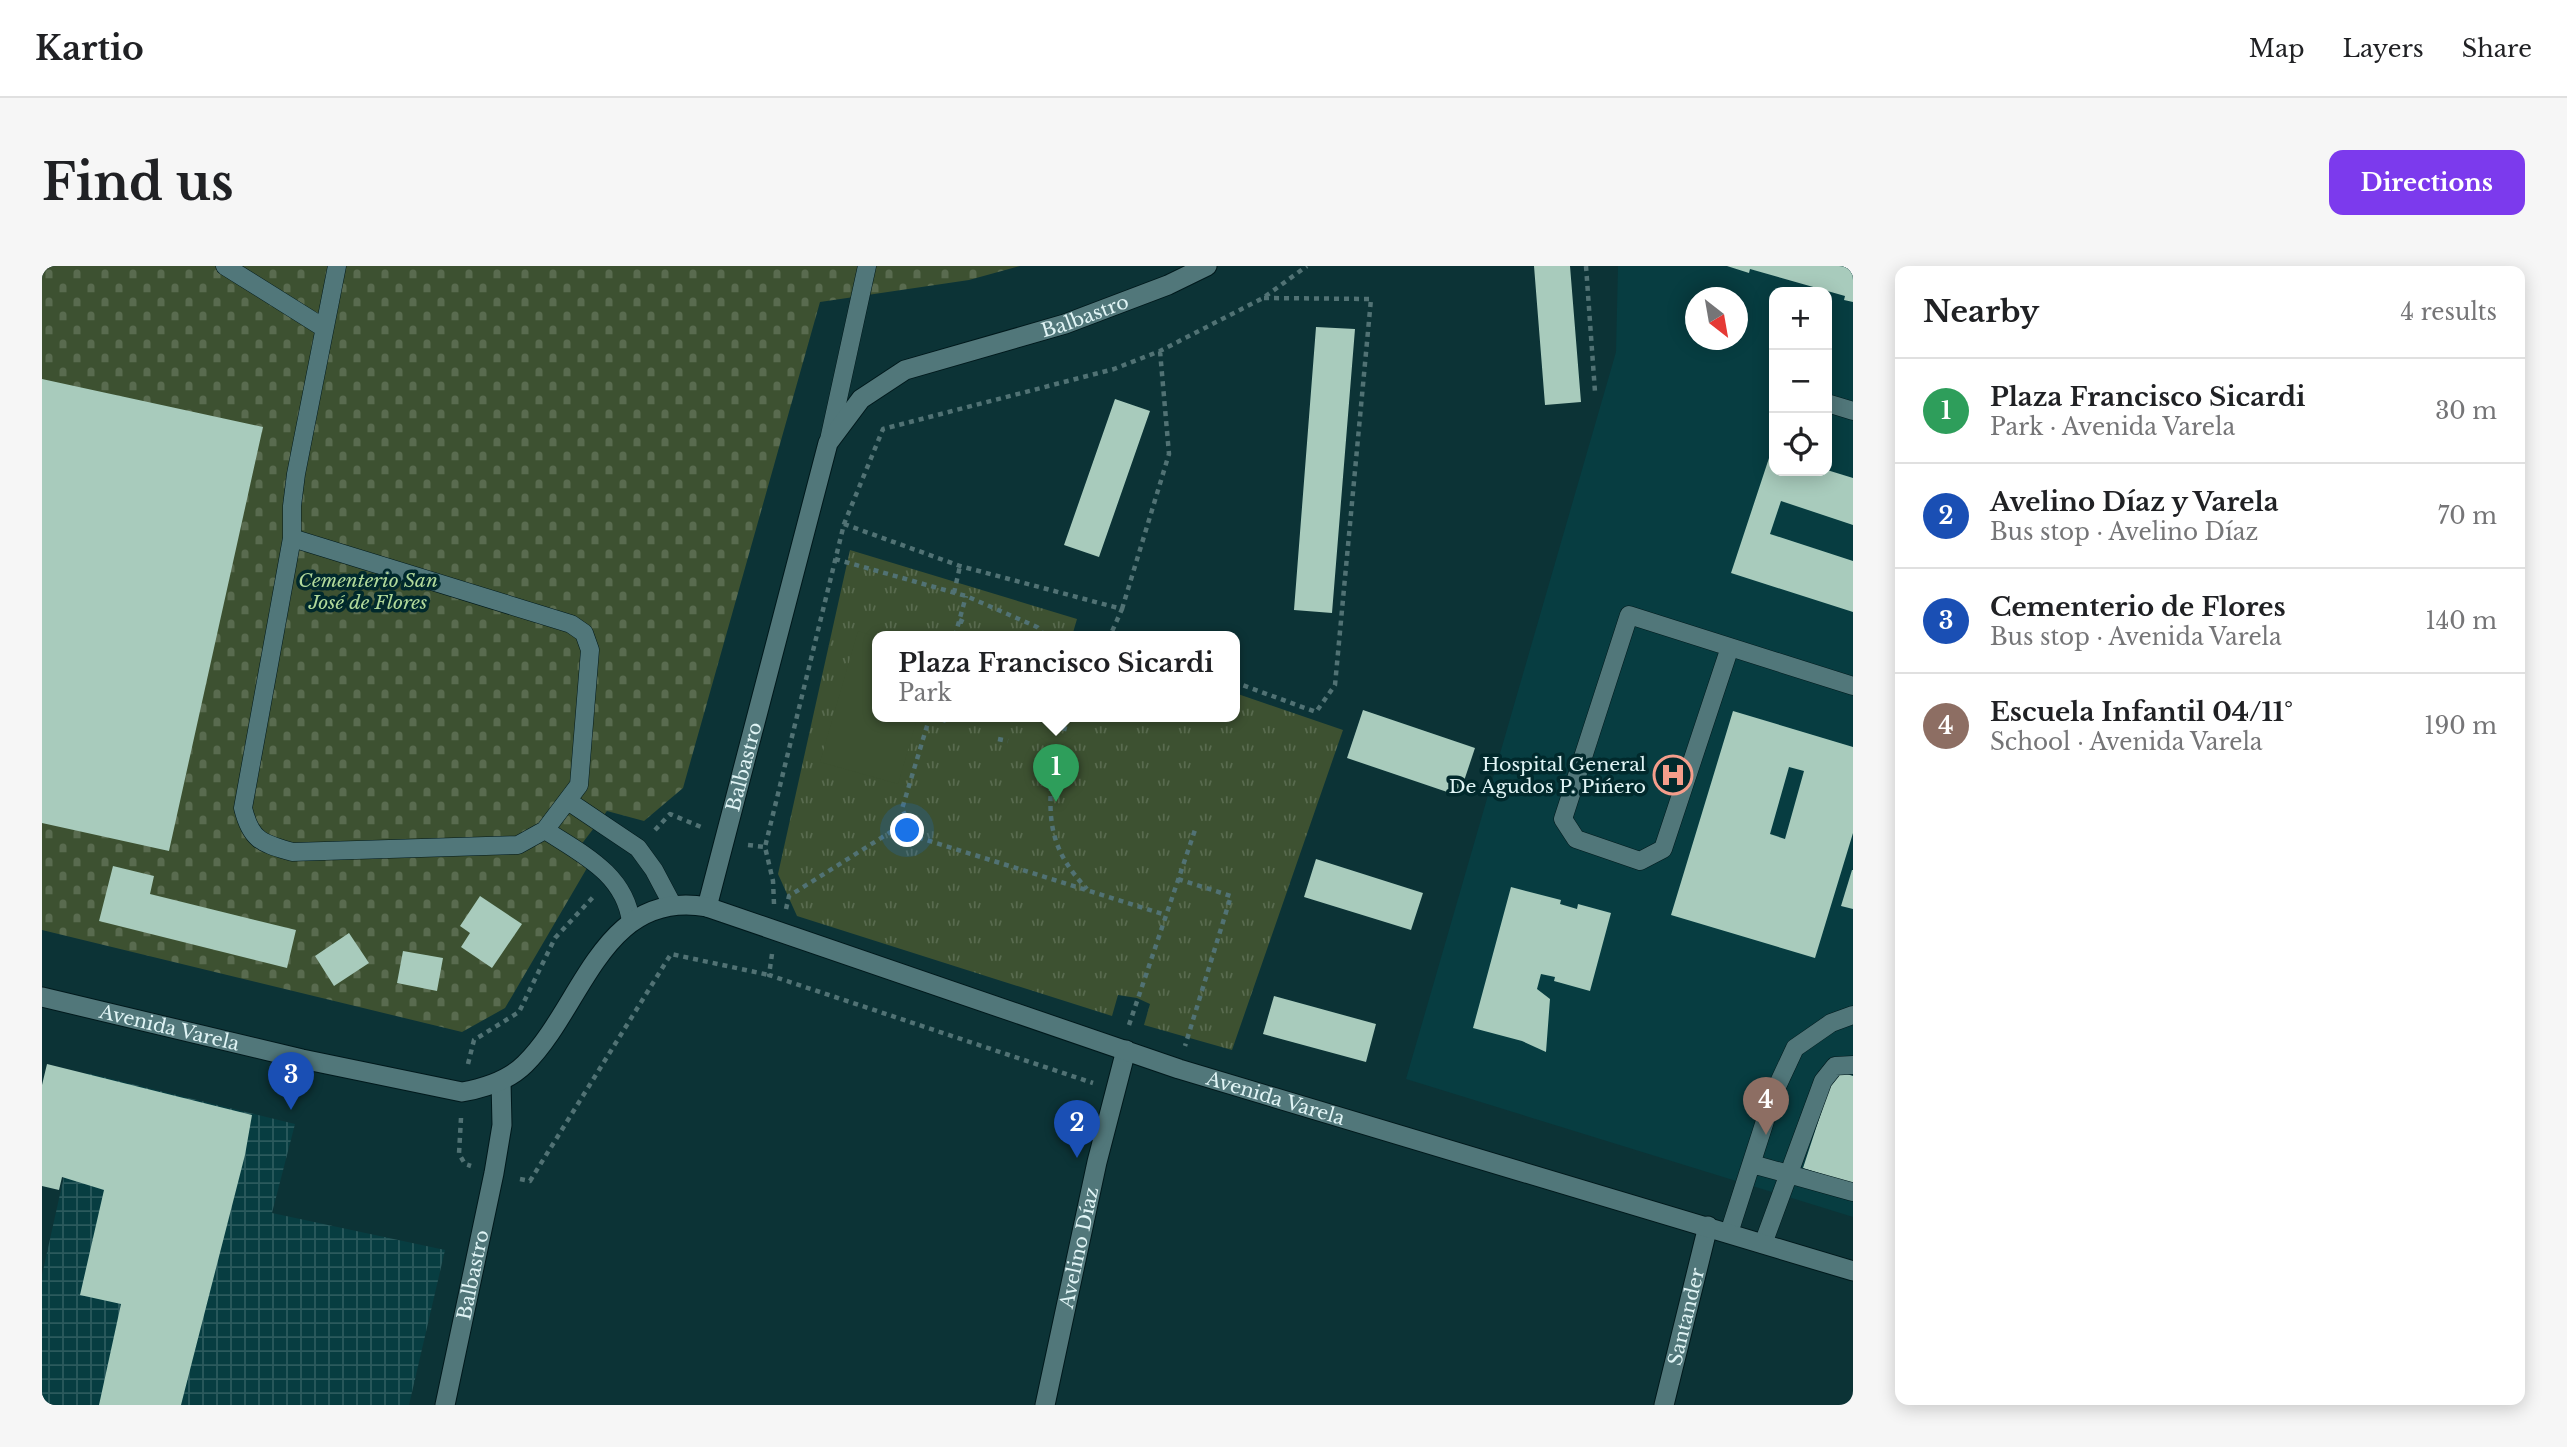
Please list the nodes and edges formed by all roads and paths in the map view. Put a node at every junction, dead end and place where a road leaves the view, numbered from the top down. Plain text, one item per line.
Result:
1 (225, 266) edge
2 (337, 266) edge
3 (867, 266) edge
4 (1207, 266) edge
5 (1307, 266) edge
6 (1586, 266) edge
7 (1263, 298) junction
8 (324, 328) junction
9 (1160, 351) junction
10 (1595, 392) dead end
11 (1832, 405) edge
12 (1853, 411) edge
13 (828, 443) junction
14 (844, 524) junction
15 (292, 538) junction
16 (835, 559) junction
17 (960, 566) junction
18 (954, 593) junction
19 (967, 596) junction
20 (1122, 609) junction
21 (959, 620) junction
22 (968, 624) dead end
23 (956, 631) edge
24 (1041, 631) edge
25 (1112, 631) edge
26 (1730, 647) junction
27 (1240, 684) edge
28 (1853, 686) edge
29 (930, 722) edge
30 (1066, 722) edge
31 (1064, 731) dead end
32 (998, 739) dead end
33 (1008, 741) dead end
34 (1052, 776) dead end
35 (568, 801) junction
36 (908, 821) junction
37 (1196, 827) dead end
38 (545, 830) junction
39 (765, 847) dead end
40 (1178, 878) junction
41 (1089, 891) junction
42 (672, 904) junction
43 (706, 907) junction
44 (786, 909) dead end
45 (1166, 915) junction
46 (631, 922) junction
47 (42, 997) edge
48 (1853, 1014) edge
49 (1126, 1041) junction
50 (1853, 1065) edge
51 (1179, 1069) junction
52 (501, 1081) junction
53 (1752, 1164) junction
54 (1788, 1173) junction
55 (1853, 1192) edge
56 (1707, 1226) junction
57 (1729, 1233) junction
58 (1763, 1244) junction
59 (1853, 1271) edge
60 (445, 1405) edge
61 (1045, 1405) edge
62 (1664, 1405) edge

1 - 8 lane
2 - 8 lane
3 - 13 lane
4 - 13 main road, Balbastro
5 - 7 path
6 - 10 path
7 - 9 path
7 - 27 path
8 - 15 lane
9 - 14 path
9 - 20 path
11 - 12 lane
13 - 43 main road, Balbastro
14 - 16 path
14 - 17 path
15 - 35 lane
15 - 38 lane
16 - 18 path
16 - 39 path
17 - 18 path
17 - 20 path
18 - 19 path
19 - 21 path
19 - 24 path
20 - 25 path
21 - 22 path
21 - 23 path
26 - 26 lane
26 - 28 lane
29 - 36 path
30 - 31 path
32 - 33 path
34 - 41 path
35 - 38 lane
35 - 42 lane
36 - 41 path
36 - 44 path
37 - 40 path
38 - 46 lane
40 - 45 path
40 - 51 path
41 - 45 path
42 - 43 main road
42 - 46 main road
43 - 49 main road, Avenida Varela
45 - 49 path
46 - 52 main road
47 - 52 main road, Avenida Varela
48 - 53 lane
49 - 51 main road, Avenida Varela
49 - 61 main road, Avelino Díaz
50 - 54 lane
51 - 56 main road, Avenida Varela
52 - 60 main road, Balbastro
53 - 54 lane
53 - 57 lane
54 - 55 lane
54 - 58 lane
56 - 57 main road, Avenida Varela
56 - 62 main road, Santander
57 - 58 main road, Avenida Varela
58 - 59 main road, Avenida Varela

